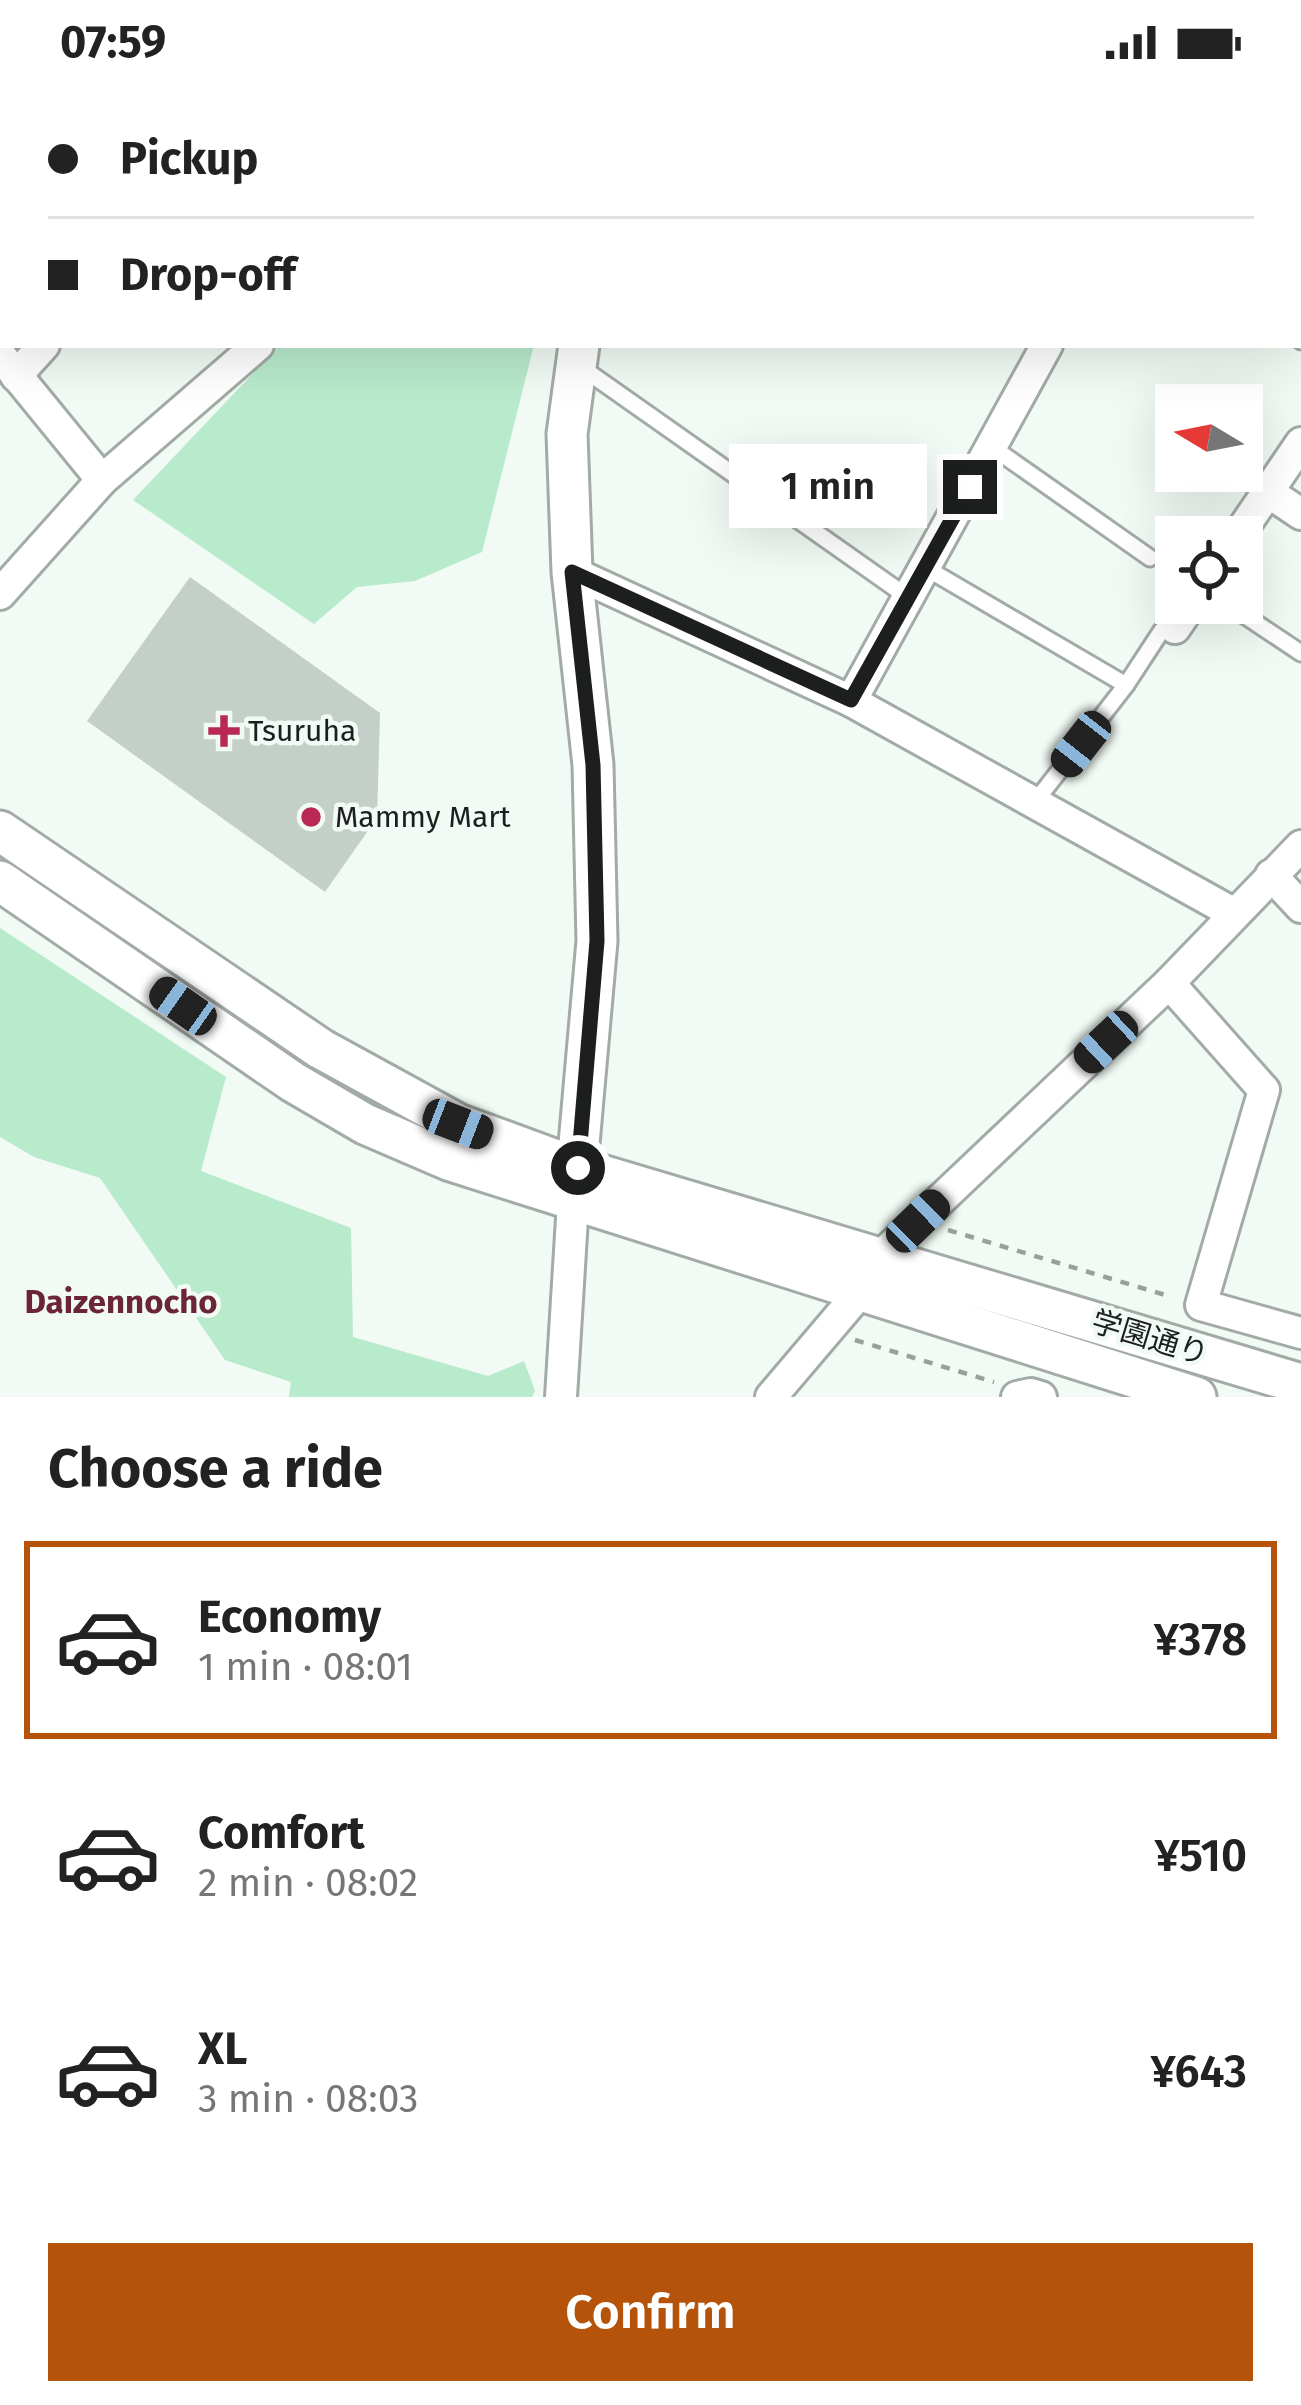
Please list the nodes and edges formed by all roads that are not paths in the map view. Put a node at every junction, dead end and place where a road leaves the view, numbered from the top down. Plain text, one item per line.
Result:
1 (39, 348) edge
2 (255, 348) edge
3 (1045, 348) edge
4 (578, 354) edge
5 (8, 365) edge
6 (1301, 443) edge
7 (992, 447) junction
8 (102, 480) junction
9 (1268, 492) junction
10 (1301, 514) edge
11 (1251, 516) edge
12 (1150, 558) dead end
13 (926, 568) junction
14 (572, 572) junction
15 (0, 594) edge
16 (909, 598) junction
17 (1173, 624) edge
18 (1258, 624) edge
19 (1301, 653) edge
20 (1126, 685) junction
21 (851, 700) junction
22 (1035, 802) junction
23 (0, 831) edge
24 (1301, 846) edge
25 (1271, 875) junction
26 (0, 881) edge
27 (1301, 907) edge
28 (1233, 913) junction
29 (1169, 982) junction
30 (575, 1185) junction
31 (881, 1256) junction
32 (861, 1292) junction
33 (1301, 1333) edge
34 (1301, 1384) edge
35 (562, 1397) edge
36 (771, 1397) edge
37 (1196, 1397) edge

1 - 5 street
2 - 8 street
3 - 7 street
4 - 14 street
4 - 16 lane
5 - 8 street
6 - 9 street
7 - 12 lane
7 - 13 street
8 - 15 street
9 - 10 street
9 - 11 street
13 - 16 street
13 - 20 lane
14 - 21 street
14 - 30 street
16 - 21 street
17 - 20 lane
18 - 19 lane
20 - 22 lane
21 - 22 street
22 - 28 street
23 - 30 street
24 - 25 street
25 - 27 street
25 - 28 street
26 - 30 street
28 - 29 street
29 - 31 street
29 - 33 street
30 - 31 street, 学園通り
30 - 32 street, 学園通り
30 - 35 street
31 - 34 street, 学園通り
32 - 36 street
32 - 37 street, 学園通り

